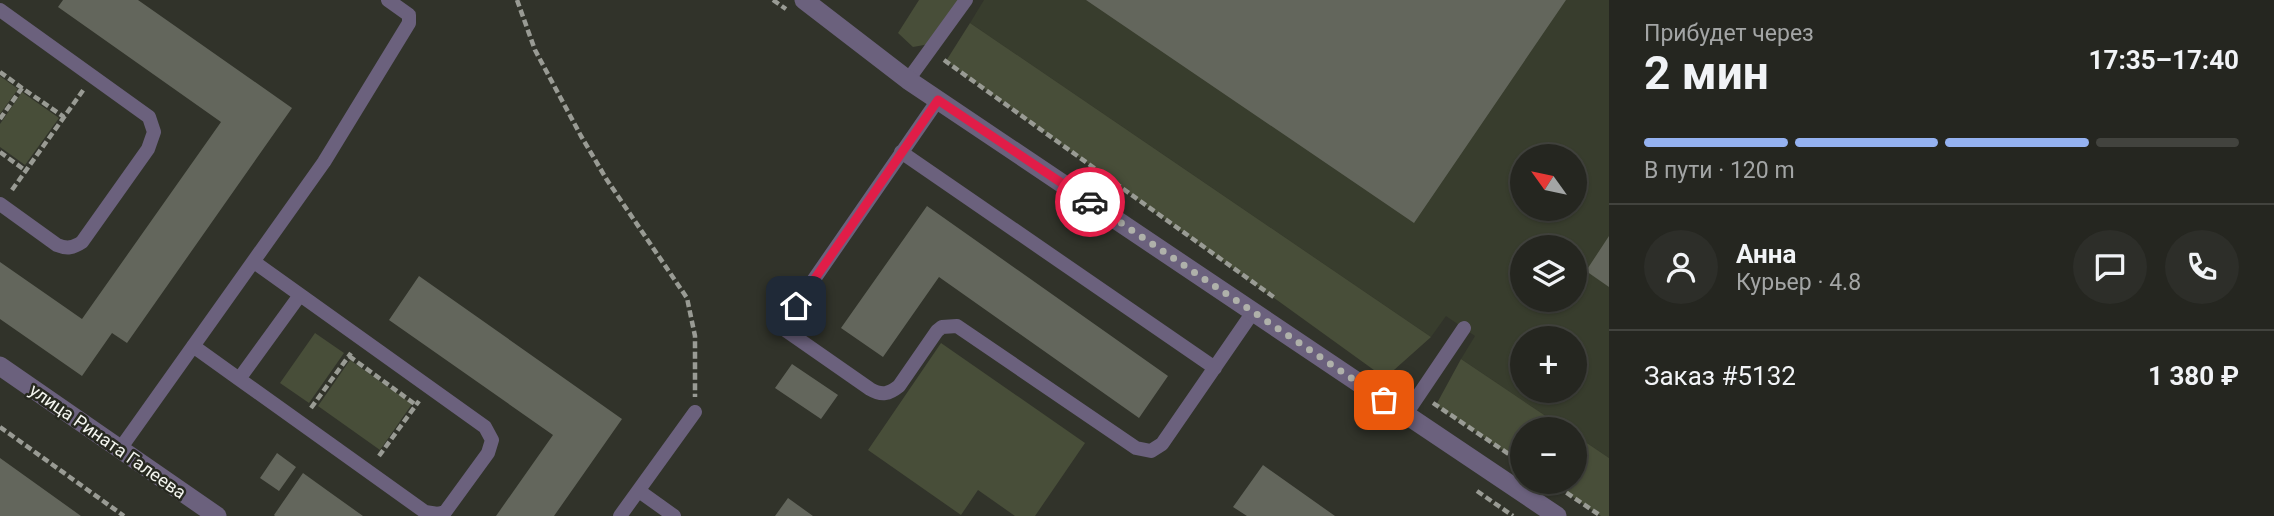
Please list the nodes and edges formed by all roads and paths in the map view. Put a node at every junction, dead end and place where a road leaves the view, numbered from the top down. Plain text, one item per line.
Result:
1 (388, 0) edge
2 (517, 0) edge
3 (804, 0) edge
4 (966, 0) edge
5 (0, 10) edge
6 (930, 50) junction
7 (0, 72) edge
8 (93, 76) junction
9 (908, 80) junction
10 (22, 88) junction
11 (938, 100) junction
12 (64, 117) junction
13 (0, 119) edge
14 (0, 152) edge
15 (901, 152) junction
16 (26, 171) junction
17 (1, 205) edge
18 (254, 262) junction
19 (300, 295) junction
20 (1284, 305) dead end
21 (1253, 312) junction
22 (1464, 328) dead end
23 (361, 339) junction
24 (193, 346) junction
25 (349, 356) junction
26 (0, 366) edge
27 (1215, 368) junction
28 (239, 379) junction
29 (428, 387) junction
30 (1418, 393) junction
31 (416, 405) junction
32 (695, 412) joint
33 (1406, 414) junction
34 (301, 423) junction
35 (0, 427) edge
36 (120, 449) junction
37 (1510, 455) edge
38 (368, 471) junction
39 (639, 491) junction
40 (1568, 494) edge
41 (124, 516) edge
42 (217, 516) edge
43 (620, 516) edge
44 (674, 516) edge
45 (1557, 516) edge
46 (1601, 516) edge

1 - 18 lane
2 - 32 path
3 - 9 street
4 - 6 lane
5 - 8 lane
6 - 9 lane
6 - 20 path
7 - 10 path
8 - 12 path
8 - 17 lane
9 - 11 street
10 - 12 path
10 - 13 path
11 - 15 lane
11 - 21 street
12 - 16 path
14 - 16 path
15 - 27 lane
15 - 27 lane
16 - 17 path
18 - 19 lane
18 - 24 lane
19 - 23 lane
19 - 28 lane
21 - 27 lane
21 - 33 street
22 - 30 lane
23 - 25 path
23 - 29 lane
24 - 28 lane
24 - 36 lane
25 - 31 path
25 - 34 path
26 - 36 street, улица Рината Галеева
28 - 34 lane
29 - 31 path
29 - 38 lane
30 - 33 lane
30 - 37 path
31 - 38 path
32 - 39 lane
33 - 45 street
34 - 38 lane
35 - 41 path
36 - 42 street, улица Рината Галеева
39 - 43 lane
39 - 44 lane
40 - 46 path

